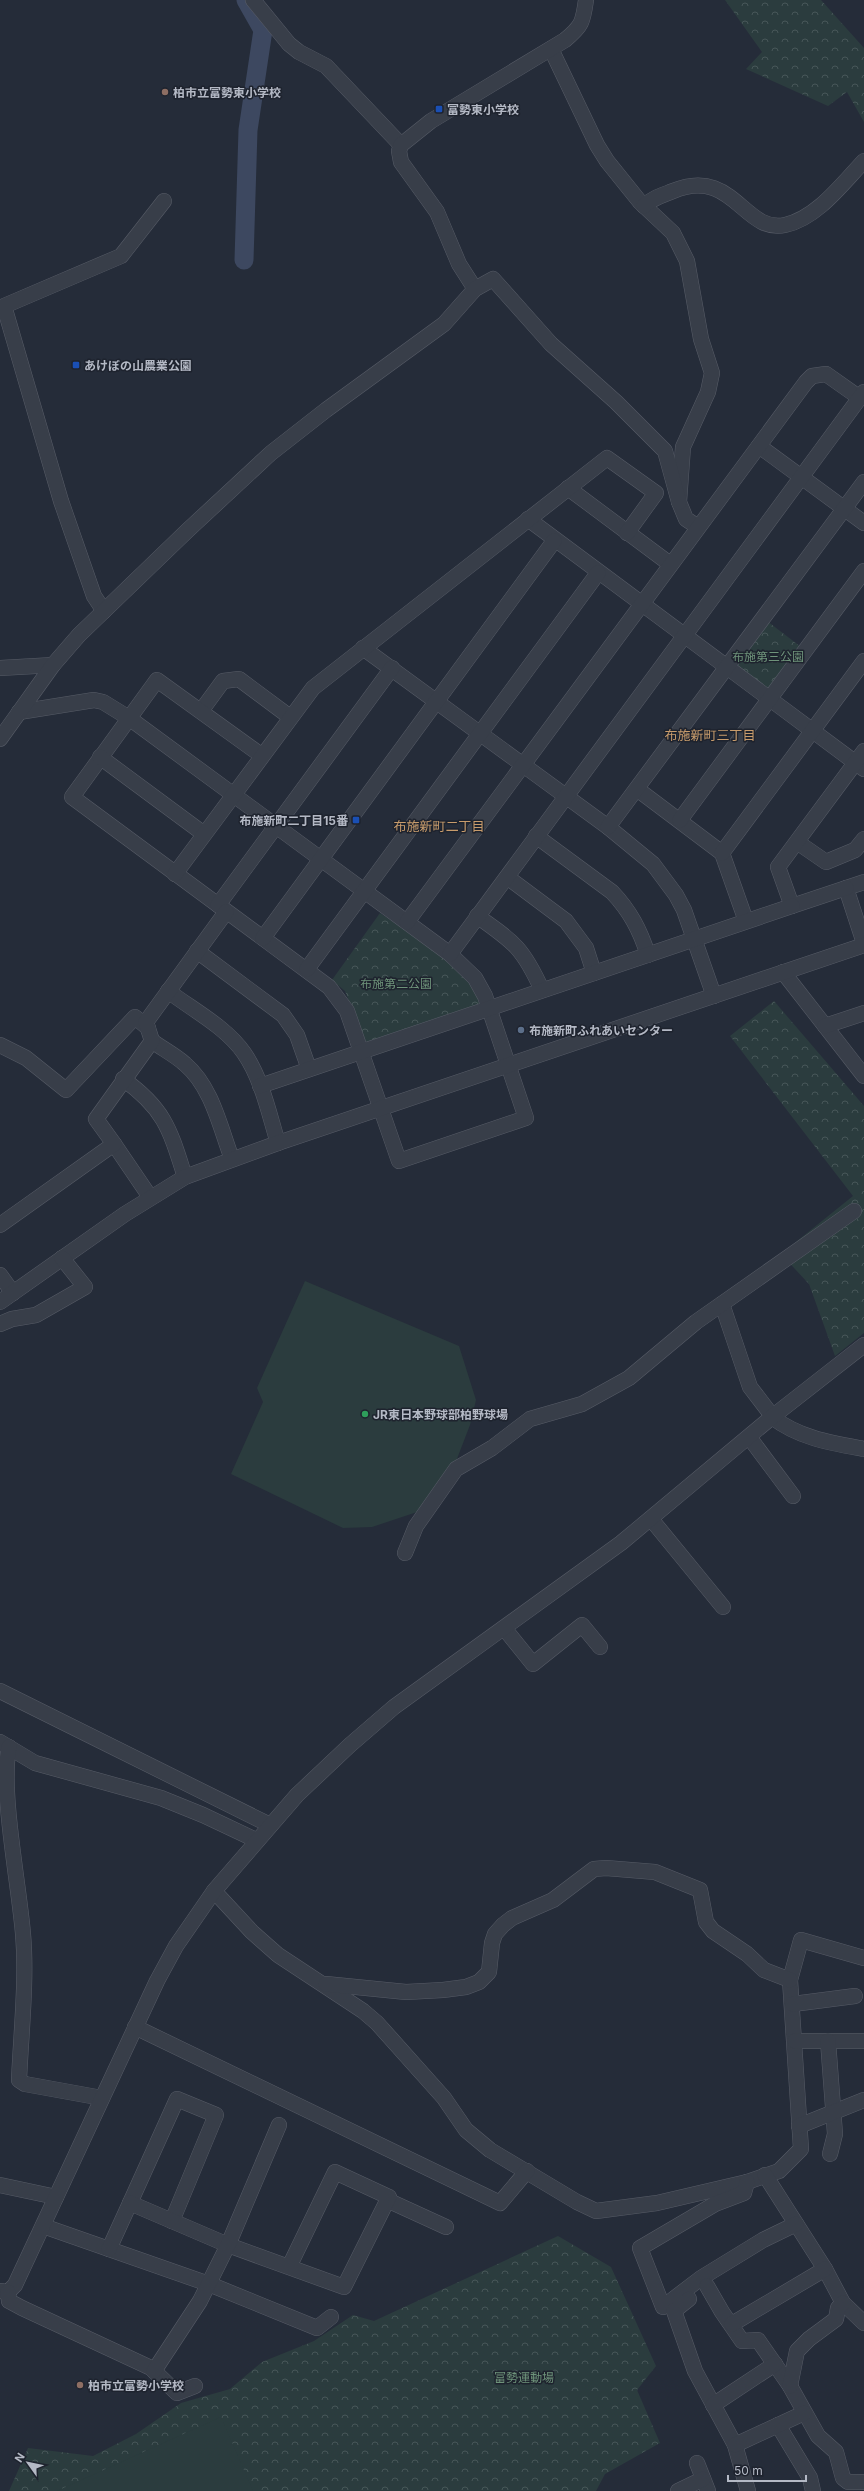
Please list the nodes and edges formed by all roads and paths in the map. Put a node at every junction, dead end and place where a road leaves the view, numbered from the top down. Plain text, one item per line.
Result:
1 (253, 0) edge
2 (586, 0) edge
3 (550, 49) junction
4 (401, 145) junction
5 (864, 161) edge
6 (164, 200) dead end
7 (644, 206) junction
8 (475, 289) junction
9 (862, 395) edge
10 (759, 446) junction
11 (801, 477) junction
12 (864, 482) edge
13 (568, 488) junction
14 (679, 502) junction
15 (844, 508) junction
16 (528, 519) junction
17 (864, 522) edge
18 (698, 527) junction
19 (627, 533) junction
20 (554, 541) junction
21 (670, 564) junction
22 (864, 571) edge
23 (598, 573) junction
24 (641, 605) junction
25 (104, 611) junction
26 (683, 636) junction
27 (363, 648) junction
28 (864, 661) edge
29 (54, 665) junction
30 (0, 668) edge
31 (392, 668) junction
32 (726, 668) junction
33 (435, 700) junction
34 (769, 700) junction
35 (200, 711) junction
36 (19, 712) junction
37 (290, 717) junction
38 (129, 718) junction
39 (812, 731) junction
40 (479, 733) junction
41 (0, 739) edge
42 (261, 756) junction
43 (100, 757) junction
44 (861, 761) edge
45 (522, 765) junction
46 (637, 789) junction
47 (233, 795) junction
48 (565, 797) junction
49 (680, 820) junction
50 (276, 826) junction
51 (608, 827) junction
52 (204, 834) junction
53 (536, 836) junction
54 (864, 839) edge
55 (797, 842) junction
56 (722, 853) junction
57 (320, 858) junction
58 (175, 874) junction
59 (507, 877) junction
60 (864, 882) edge
61 (846, 888) junction
62 (364, 891) junction
63 (792, 906) junction
64 (222, 908) junction
65 (477, 916) junction
66 (746, 921) junction
67 (406, 922) junction
68 (263, 938) junction
69 (695, 938) junction
70 (864, 944) edge
71 (197, 951) junction
72 (450, 954) junction
73 (648, 955) junction
74 (307, 969) junction
75 (783, 972) junction
76 (594, 973) junction
77 (542, 990) junction
78 (168, 991) junction
79 (714, 996) junction
80 (490, 1008) junction
81 (864, 1013) edge
82 (825, 1026) junction
83 (150, 1034) junction
84 (0, 1045) edge
85 (361, 1052) junction
86 (508, 1066) junction
87 (309, 1069) junction
88 (864, 1076) edge
89 (123, 1079) junction
90 (260, 1086) junction
91 (381, 1108) junction
92 (278, 1143) junction
93 (114, 1144) junction
94 (232, 1159) junction
95 (185, 1177) junction
96 (150, 1198) junction
97 (854, 1211) dead end
98 (0, 1224) edge
99 (62, 1258) junction
100 (0, 1275) edge
101 (13, 1293) junction
102 (0, 1302) edge
103 (722, 1304) junction
104 (0, 1324) edge
105 (864, 1345) edge
106 (773, 1417) junction
107 (749, 1437) junction
108 (864, 1449) edge
109 (792, 1496) dead end
110 (651, 1519) junction
111 (405, 1553) dead end
112 (723, 1607) dead end
113 (504, 1628) junction
114 (600, 1647) dead end
115 (0, 1691) edge
116 (5, 1744) edge
117 (270, 1825) junction
118 (256, 1840) junction
119 (214, 1891) junction
120 (864, 1958) edge
121 (790, 1980) junction
122 (324, 1984) junction
123 (855, 1996) dead end
124 (793, 2004) junction
125 (135, 2027) junction
126 (795, 2041) junction
127 (828, 2041) junction
128 (864, 2041) edge
129 (102, 2098) junction
130 (862, 2105) edge
131 (833, 2112) junction
132 (280, 2125) dead end
133 (798, 2126) junction
134 (830, 2154) dead end
135 (527, 2171) junction
136 (765, 2175) junction
137 (746, 2182) junction
138 (0, 2185) edge
139 (56, 2197) junction
140 (387, 2200) junction
141 (130, 2203) junction
142 (172, 2221) junction
143 (43, 2226) junction
144 (446, 2228) dead end
145 (799, 2228) junction
146 (228, 2245) junction
147 (109, 2249) junction
148 (289, 2267) junction
149 (824, 2269) junction
150 (209, 2284) junction
151 (707, 2286) junction
152 (4, 2291) edge
153 (843, 2303) junction
154 (331, 2317) dead end
155 (864, 2323) edge
156 (732, 2324) junction
157 (775, 2364) junction
158 (154, 2371) junction
159 (194, 2386) dead end
160 (790, 2386) junction
161 (713, 2405) junction
162 (804, 2413) junction
163 (778, 2425) junction
164 (735, 2445) junction
165 (697, 2463) dead end
166 (864, 2482) edge
167 (706, 2485) edge
168 (678, 2491) edge
169 (748, 2491) edge
170 (813, 2491) edge

1 - 4 street
2 - 3 street
3 - 4 street
3 - 7 street
4 - 8 street
5 - 7 street
6 - 25 street
7 - 14 street
8 - 14 street
8 - 25 street
9 - 10 street
9 - 11 street
10 - 11 street
10 - 18 street
11 - 15 street
11 - 26 street
12 - 15 street
13 - 16 street
13 - 19 street
13 - 19 street
14 - 18 street
15 - 17 street
15 - 32 street
16 - 20 street
16 - 27 street
18 - 21 street
19 - 21 street
20 - 23 street
20 - 33 street
21 - 24 street
22 - 34 street
23 - 24 street
23 - 40 street
24 - 26 street
24 - 45 street
25 - 29 street
26 - 32 street
26 - 48 street
27 - 31 street
27 - 37 street
28 - 39 street
29 - 30 street
29 - 36 street
31 - 33 street
31 - 50 street
32 - 34 street
32 - 46 street
33 - 40 street
33 - 57 street
34 - 39 street
34 - 49 street
35 - 37 street
35 - 38 street
35 - 42 street
36 - 38 street
36 - 41 street
37 - 42 street
38 - 43 street
38 - 47 street
39 - 44 street
39 - 56 street
40 - 45 street
40 - 62 street
42 - 47 street
43 - 52 street
43 - 58 street
44 - 55 street
45 - 48 street
45 - 67 street
46 - 49 street
46 - 51 street
47 - 50 street
47 - 52 street
48 - 51 street
48 - 53 street
49 - 56 street
50 - 57 street
50 - 64 street
51 - 69 street
52 - 58 street
53 - 59 street
53 - 73 street
54 - 55 street
55 - 63 street
56 - 66 street
57 - 62 street
57 - 68 street
58 - 64 street
59 - 65 street
59 - 76 street
60 - 61 street
61 - 63 street
61 - 70 street
62 - 67 street
62 - 74 street
63 - 66 street
64 - 68 street
64 - 71 street
65 - 72 street
65 - 77 street
66 - 69 street
67 - 72 street
68 - 74 street
69 - 73 street
69 - 79 street
70 - 75 street
71 - 78 street
71 - 87 street
72 - 80 street
73 - 76 street
74 - 85 street
75 - 79 street
75 - 82 street
76 - 77 street
77 - 80 street
78 - 83 street
78 - 90 street
79 - 86 street
80 - 85 street
80 - 86 street
81 - 82 street
82 - 88 street
83 - 84 street
83 - 89 street
83 - 94 street
85 - 87 street
85 - 91 street
86 - 91 street
86 - 91 street
87 - 90 street
89 - 93 street
89 - 95 street
90 - 92 street
91 - 92 street
92 - 94 street
93 - 96 street
93 - 98 street
94 - 95 street
95 - 96 street
96 - 99 street
97 - 103 street
99 - 101 street
99 - 104 street
100 - 101 street
101 - 102 street
103 - 106 street
103 - 111 street
105 - 106 street
106 - 107 street
106 - 108 street
107 - 109 street
107 - 110 street
110 - 112 street
110 - 113 street
113 - 114 street
113 - 117 street
115 - 117 street
116 - 118 street
116 - 129 street
117 - 118 street
118 - 119 street
119 - 122 street
119 - 125 street
120 - 121 street
121 - 122 street
121 - 124 street
122 - 135 street
123 - 124 street
124 - 126 street
125 - 129 street
125 - 135 street
126 - 127 street
126 - 133 street
127 - 128 street
127 - 131 street
129 - 139 street
130 - 131 street
131 - 133 street
131 - 134 street
132 - 146 street
133 - 136 street
135 - 137 street
136 - 137 street
136 - 145 street
137 - 145 street
138 - 139 street
139 - 143 street
140 - 144 street
140 - 148 street
140 - 148 street
141 - 142 street
141 - 142 street
141 - 147 street
142 - 146 street
143 - 147 street
143 - 152 street
145 - 149 street
145 - 151 street
146 - 148 street
146 - 150 street
147 - 150 street
149 - 153 street
149 - 156 street
150 - 154 street
150 - 158 street
151 - 156 street
151 - 161 street
152 - 158 street
153 - 155 street
153 - 160 street
156 - 157 street
157 - 160 street
157 - 161 street
158 - 159 street
160 - 162 street
161 - 164 street
162 - 163 street
162 - 166 street
163 - 164 street
163 - 170 street
164 - 169 street
165 - 167 street
167 - 168 street

